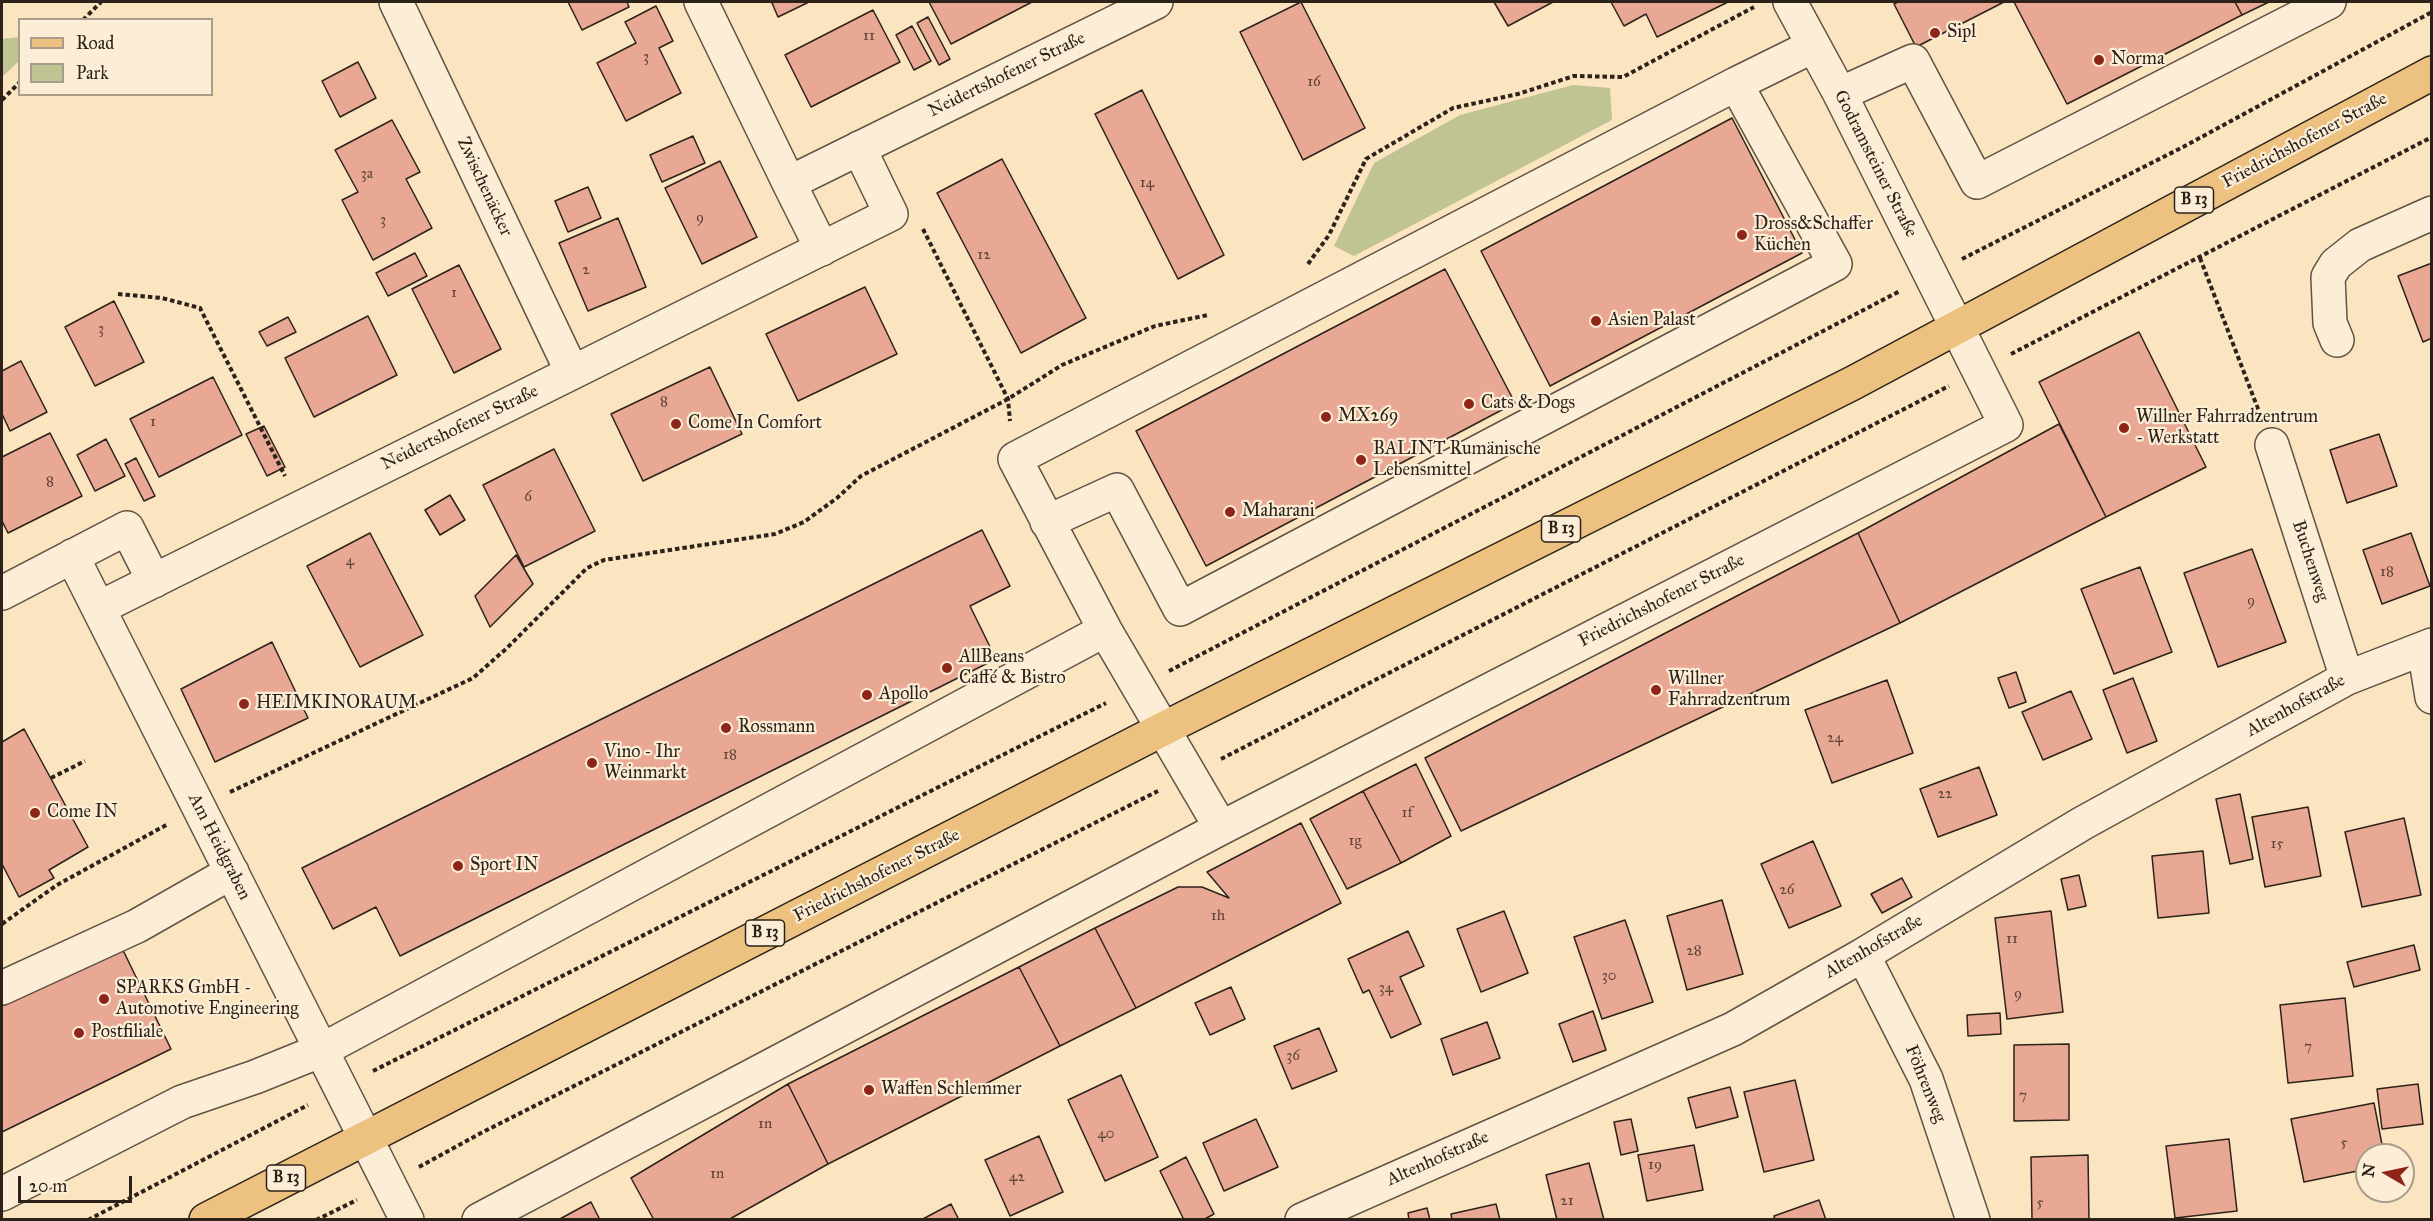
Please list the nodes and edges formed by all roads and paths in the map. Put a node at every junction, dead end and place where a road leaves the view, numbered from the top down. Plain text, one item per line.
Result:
1 (101, 2) edge
2 (396, 2) edge
3 (701, 2) edge
4 (1156, 2) edge
5 (1790, 2) edge
6 (2329, 2) edge
7 (1755, 7) dead end
8 (2432, 12) edge
9 (85, 18) edge
10 (1813, 46) junction
11 (2432, 73) edge
12 (18, 84) edge
13 (1736, 84) junction
14 (1840, 94) junction
15 (2, 100) edge
16 (2432, 136) edge
17 (859, 148) junction
18 (789, 183) junction
19 (2432, 213) edge
20 (891, 214) junction
21 (822, 249) junction
22 (2200, 258) junction
23 (1299, 268) dead end
24 (1931, 275) junction
25 (118, 294) dead end
26 (1215, 314) dead end
27 (1957, 327) junction
28 (2337, 340) dead end
29 (1979, 371) junction
30 (572, 372) junction
31 (1008, 399) junction
32 (2272, 445) joint
33 (300, 506) junction
34 (1047, 522) junction
35 (72, 556) junction
36 (154, 581) junction
37 (2, 593) edge
38 (99, 608) junction
39 (1106, 630) junction
40 (2428, 647) edge
41 (2347, 678) junction
42 (1139, 687) junction
43 (2432, 697) edge
44 (1163, 729) junction
45 (85, 761) dead end
46 (1190, 774) junction
47 (51, 778) dead end
48 (199, 807) junction
49 (1221, 828) junction
50 (232, 872) junction
51 (2, 924) edge
52 (1863, 955) junction
53 (2, 988) edge
54 (322, 1050) junction
55 (340, 1088) junction
56 (366, 1139) junction
57 (389, 1184) junction
58 (2, 1194) edge
59 (88, 1220) edge
60 (206, 1220) edge
61 (316, 1220) edge
62 (407, 1220) edge
63 (478, 1220) edge
64 (1302, 1220) edge
65 (1973, 1220) edge

1 - 9 path
2 - 30 street, Zwischenäcker
3 - 18 street
4 - 17 street, Neidertshofener Straße
5 - 10 street, Godramsteiner Straße
6 - 14 street
7 - 23 path
8 - 24 path
10 - 13 street
10 - 14 street, Godramsteiner Straße
11 - 27 main road, Friedrichshofener Straße / B 13
12 - 15 path
13 - 34 street
13 - 34 street
14 - 24 street, Godramsteiner Straße
16 - 22 path
17 - 18 street, Neidertshofener Straße
17 - 20 street
18 - 21 street
19 - 28 street
20 - 21 street, Neidertshofener Straße
20 - 31 path
21 - 30 street, Neidertshofener Straße
22 - 29 path
22 - 32 path
24 - 27 street, Godramsteiner Straße
24 - 42 path
25 - 33 path
26 - 31 path
27 - 29 street, Friedrichshofener Straße
27 - 44 main road, Friedrichshofener Straße / B 13
29 - 46 path
29 - 49 street, Friedrichshofener Straße
30 - 33 street, Neidertshofener Straße
31 - 48 path
32 - 41 street, Buchenweg
33 - 36 street, Neidertshofener Straße
34 - 39 street
35 - 36 street
35 - 37 street
35 - 38 street, Am Heidgraben
36 - 38 street, Neidertshofener Straße
38 - 48 street, Am Heidgraben
39 - 42 street
39 - 54 street
40 - 41 street, Altenhofstraße
40 - 43 street
41 - 52 street, Altenhofstraße
42 - 44 street
42 - 55 path
44 - 46 street
44 - 56 main road, Friedrichshofener Straße / B 13
45 - 47 path
46 - 49 street
46 - 57 path
48 - 50 street, Am Heidgraben
48 - 51 path
49 - 63 street, Friedrichshofener Straße
50 - 53 street
50 - 54 street, Am Heidgraben
52 - 64 street, Altenhofstraße
52 - 65 street, Föhrenweg
54 - 55 street, Am Heidgraben
54 - 58 street
55 - 56 street, Am Heidgraben
55 - 59 path
56 - 57 street
56 - 60 main road, Friedrichshofener Straße / B 13
57 - 61 path
57 - 62 street

